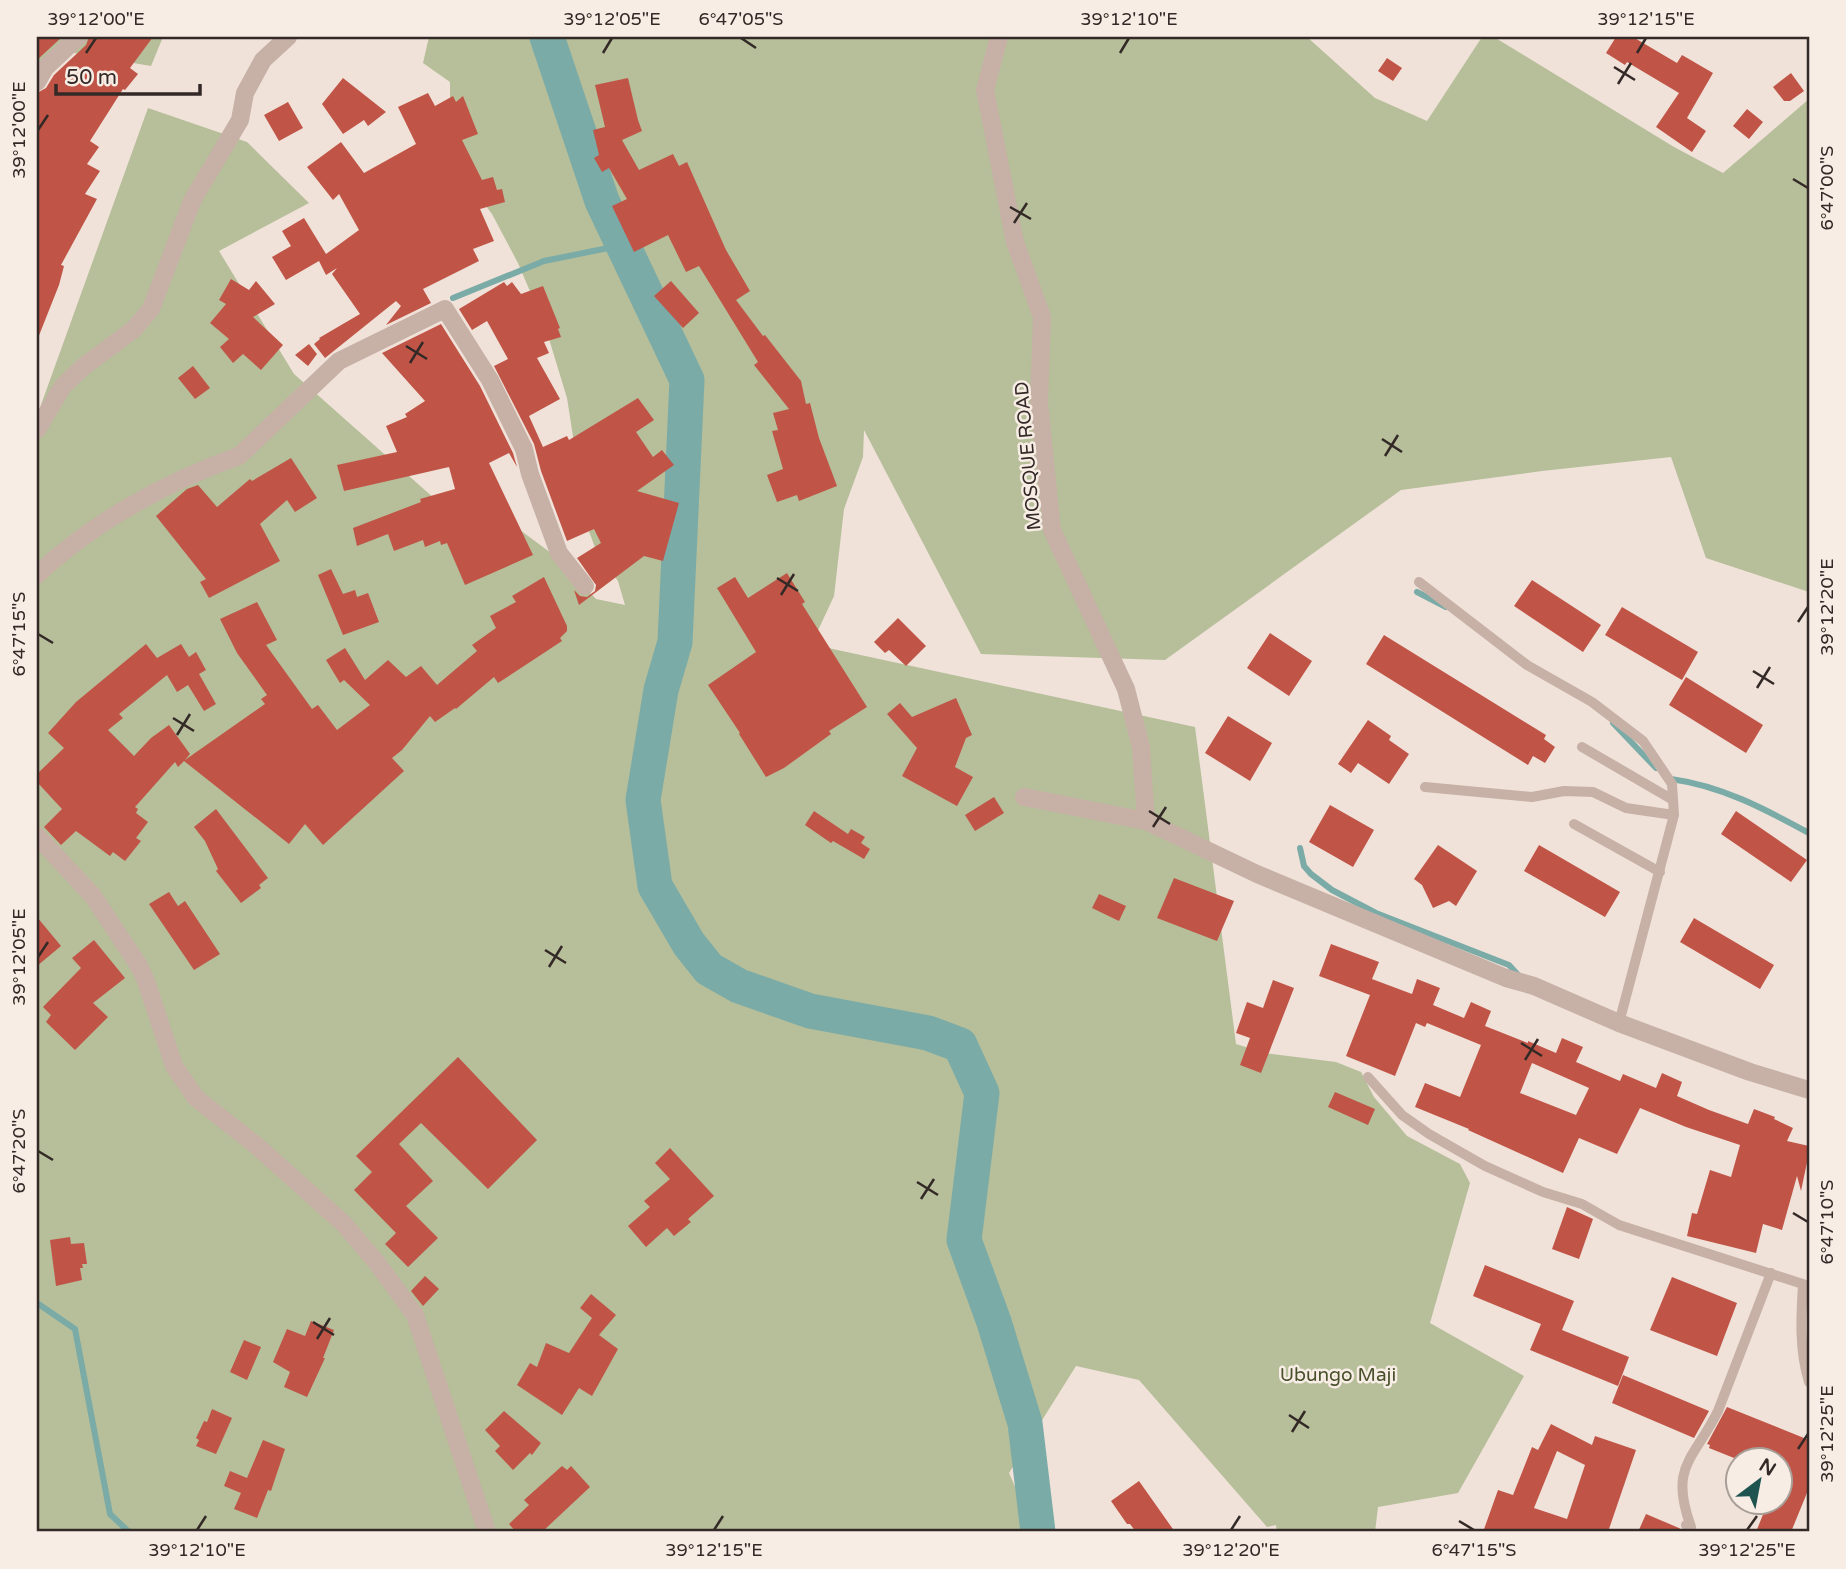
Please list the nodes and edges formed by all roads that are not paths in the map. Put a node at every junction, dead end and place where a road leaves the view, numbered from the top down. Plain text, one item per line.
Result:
1 (78, 37) edge
2 (288, 37) edge
3 (999, 37) edge
4 (37, 82) edge
5 (37, 430) edge
6 (37, 575) edge
7 (1419, 582) dead end
8 (585, 586) dead end
9 (1582, 747) dead end
10 (1425, 787) dead end
11 (1024, 797) dead end
12 (1673, 800) junction
13 (1674, 815) junction
14 (1146, 821) junction
15 (1574, 824) dead end
16 (37, 836) edge
17 (1660, 872) junction
18 (1619, 1023) junction
19 (1368, 1077) dead end
20 (1809, 1090) edge
21 (1771, 1273) junction
22 (1806, 1285) edge
23 (1809, 1382) edge
24 (1686, 1525) dead end
25 (487, 1532) edge

1 - 4 street
2 - 5 street
3 - 14 street, MOSQUE ROAD
6 - 8 street
7 - 12 lane
9 - 12 lane
10 - 13 lane
11 - 14 street
12 - 13 lane
13 - 17 lane
14 - 18 street
15 - 17 lane
16 - 25 street
17 - 18 lane
18 - 20 street
19 - 21 lane
21 - 22 lane
21 - 24 lane
22 - 23 lane

